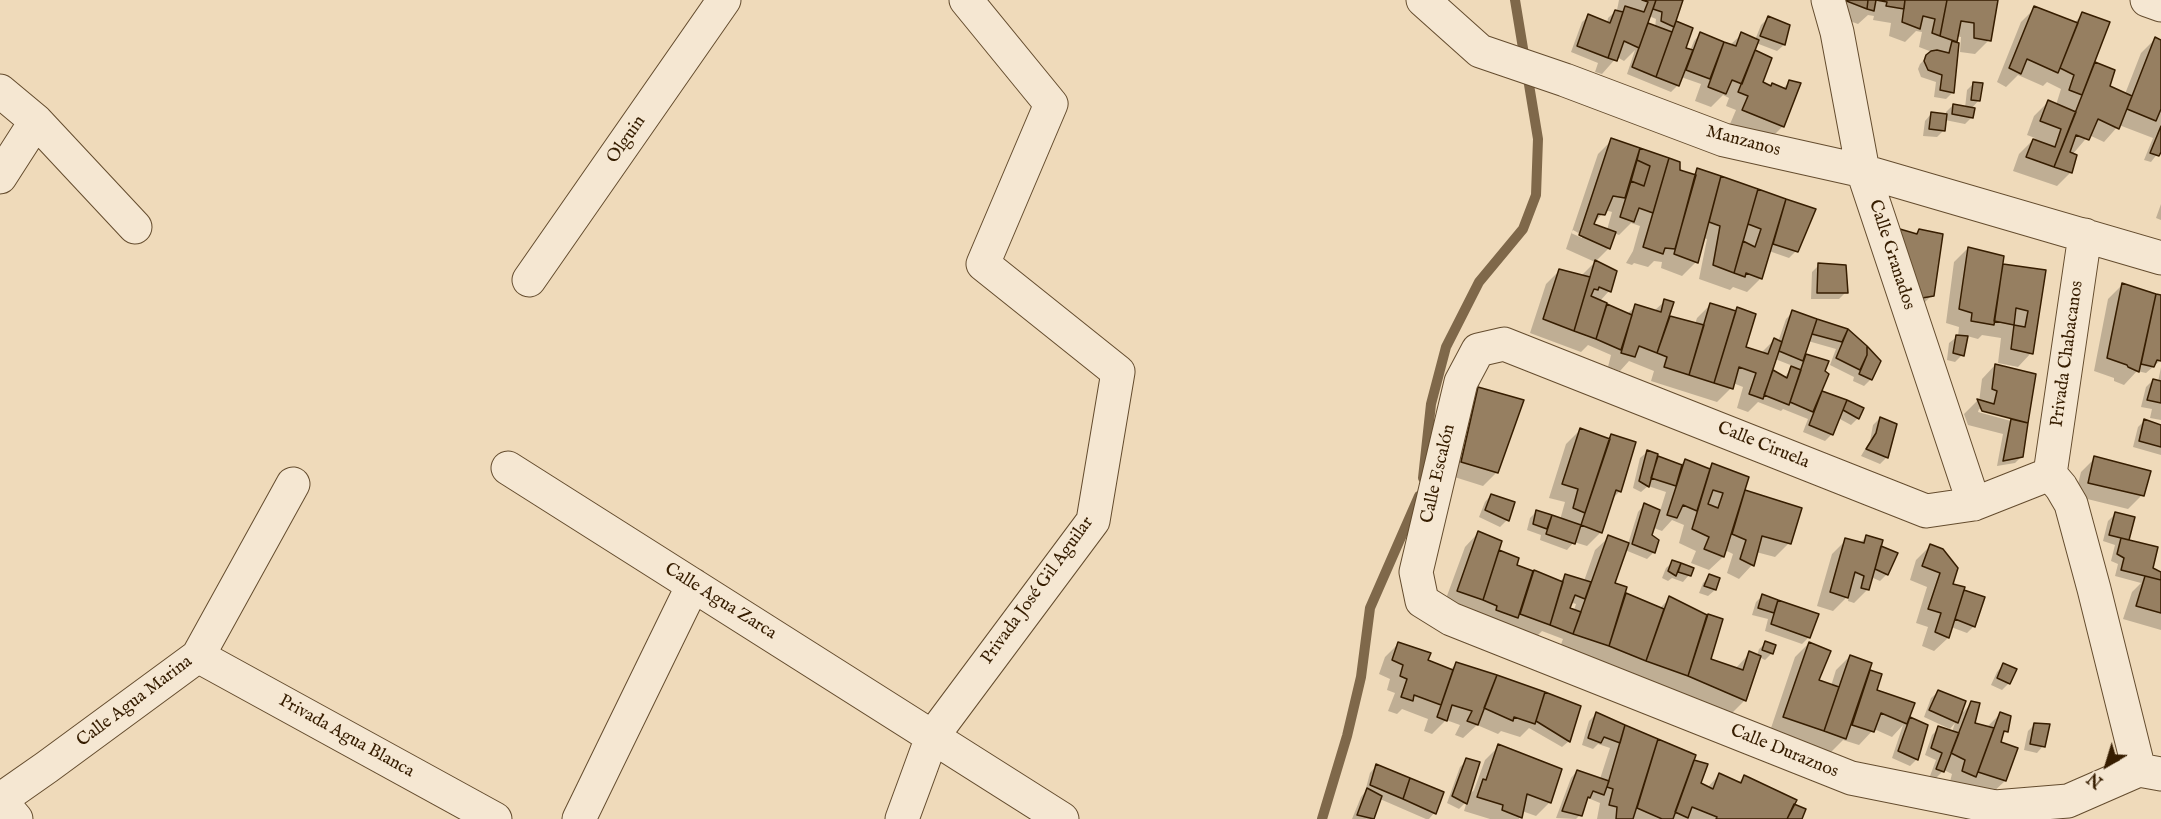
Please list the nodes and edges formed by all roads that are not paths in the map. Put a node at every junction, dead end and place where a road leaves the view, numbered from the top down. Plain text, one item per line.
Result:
1 (724, 0) edge
2 (1423, 0) edge
3 (1828, 0) edge
4 (2148, 0) edge
5 (976, 4) edge
6 (2161, 5) edge
7 (0, 91) edge
8 (36, 121) junction
9 (1863, 171) junction
10 (0, 177) edge
11 (135, 227) dead end
12 (2085, 235) junction
13 (2161, 258) edge
14 (529, 280) dead end
15 (1478, 350) joint
16 (508, 468) dead end
17 (2050, 474) junction
18 (293, 484) dead end
19 (1974, 504) junction
20 (693, 585) junction
21 (1422, 601) joint
22 (198, 656) junction
23 (932, 737) junction
24 (2150, 772) edge
25 (0, 800) edge
26 (16, 819) edge
27 (495, 819) edge
28 (579, 819) edge
29 (902, 819) edge
30 (1062, 819) edge

1 - 14 street, Olguin
2 - 9 street, Manzanos
3 - 9 street, Calle Granados
4 - 6 street
5 - 23 street, Privada José Gil Aguilar
7 - 8 street
8 - 10 street
8 - 11 street
9 - 12 street, Manzanos
9 - 19 street, Calle Granados
12 - 13 street, Manzanos
12 - 17 street, Privada Chabacanos
15 - 19 street, Calle Ciruela
15 - 21 street, Calle Escalón
16 - 20 street, Calle Agua Zarca
17 - 19 street, Calle Ciruela
17 - 24 street
18 - 22 street, Calle Agua Marina
20 - 23 street, Calle Agua Zarca
20 - 28 street
21 - 24 street, Calle Duraznos
22 - 25 street, Calle Agua Marina
22 - 27 street, Privada Agua Blanca
23 - 29 street
23 - 30 street, Calle Agua Zarca
25 - 26 street

